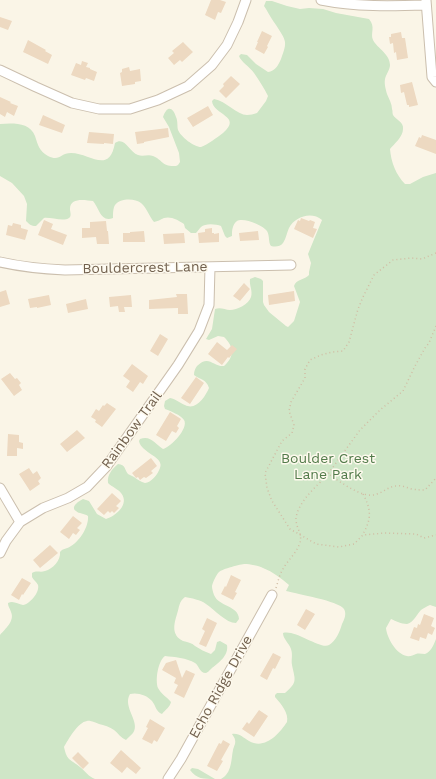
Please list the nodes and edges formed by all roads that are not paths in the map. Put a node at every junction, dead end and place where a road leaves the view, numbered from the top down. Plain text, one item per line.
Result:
1 (246, 0) edge
2 (321, 0) edge
3 (426, 2) edge
4 (0, 70) edge
5 (436, 82) edge
6 (0, 262) edge
7 (291, 265) dead end
8 (210, 267) junction
9 (0, 488) edge
10 (20, 522) junction
11 (0, 553) edge
12 (272, 595) road end
13 (168, 779) edge

1 - 4 street
2 - 3 street
3 - 5 street
6 - 8 street, Bouldercrest Lane
7 - 8 street, Bouldercrest Lane
8 - 10 street, Rainbow Trail
9 - 10 street
10 - 11 street, Rainbow Trail
12 - 13 street, Echo Ridge Drive

